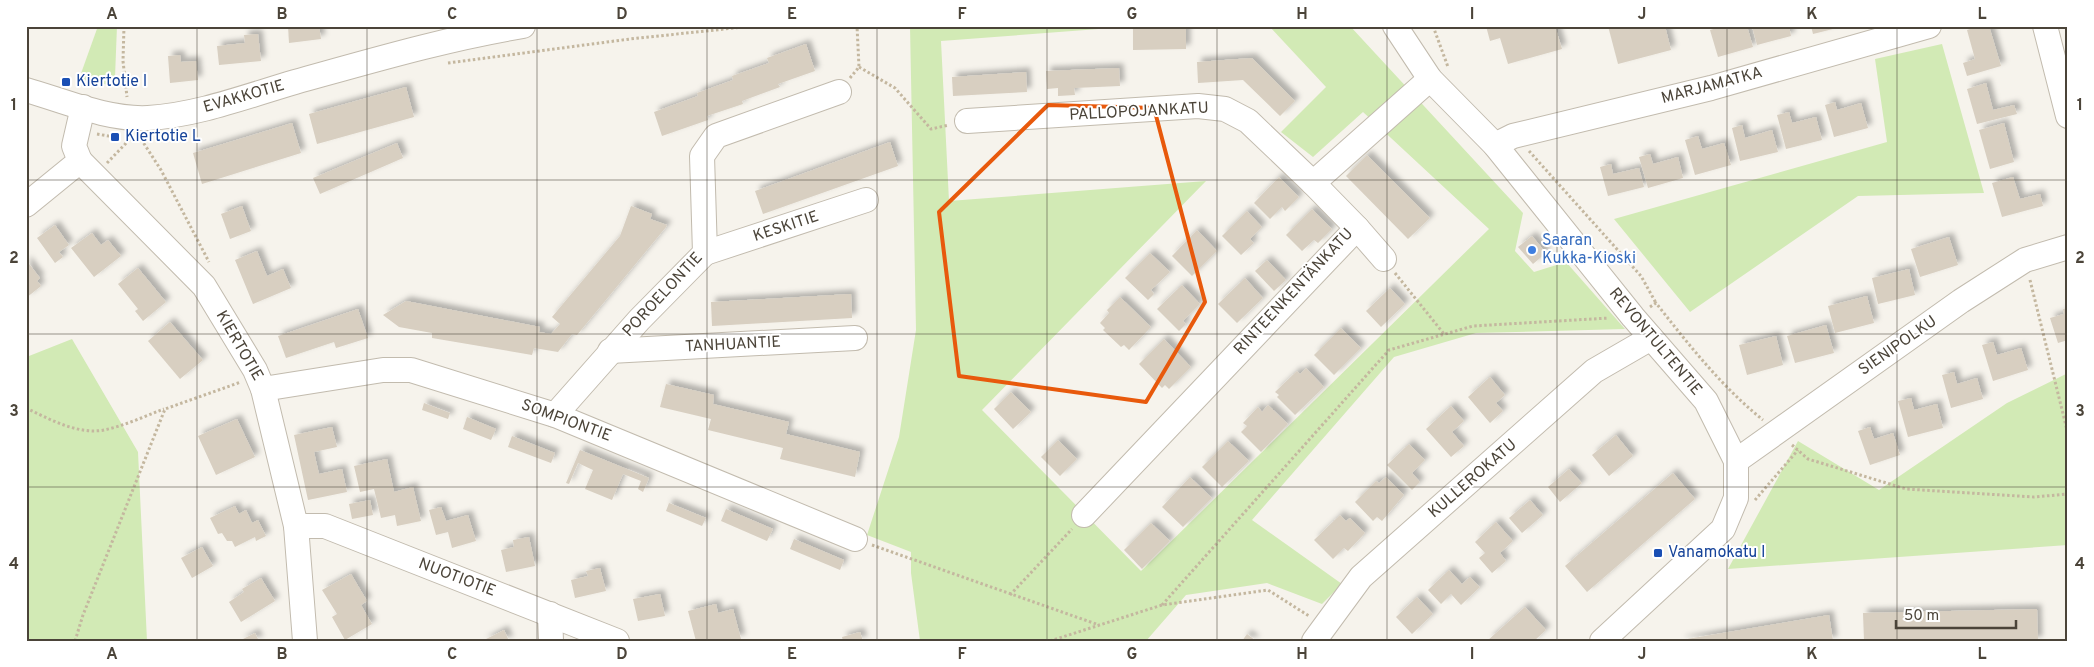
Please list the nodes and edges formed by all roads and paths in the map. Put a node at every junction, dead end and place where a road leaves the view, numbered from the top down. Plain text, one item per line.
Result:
1 (124, 26) edge
2 (523, 26) edge
3 (753, 26) edge
4 (857, 26) edge
5 (1394, 26) edge
6 (1433, 26) edge
7 (1929, 26) edge
8 (2045, 26) edge
9 (441, 64) dead end
10 (859, 67) junction
11 (1453, 73) dead end
12 (1430, 80) junction
13 (26, 90) edge
14 (839, 92) joint
15 (124, 116) junction
16 (2068, 116) edge
17 (80, 117) junction
18 (967, 121) joint
19 (150, 137) dead end
20 (131, 138) junction
21 (142, 139) junction
22 (1504, 140) junction
23 (87, 168) junction
24 (1313, 183) junction
25 (866, 200) dead end
26 (26, 205) edge
27 (1357, 228) junction
28 (2068, 247) edge
29 (705, 254) junction
30 (1384, 259) joint
31 (2025, 260) junction
32 (210, 265) dead end
33 (1656, 303) junction
34 (1633, 317) junction
35 (1444, 334) junction
36 (855, 338) dead end
37 (1651, 338) junction
38 (610, 351) junction
39 (261, 383) junction
40 (26, 408) edge
41 (165, 409) junction
42 (555, 415) junction
43 (1777, 430) junction
44 (2068, 434) edge
45 (1736, 461) junction
46 (2068, 494) edge
47 (1084, 515) joint
48 (296, 526) junction
49 (855, 539) joint
50 (1010, 595) junction
51 (1162, 605) junction
52 (550, 614) junction
53 (1100, 626) junction
54 (1320, 633) edge
55 (75, 641) edge
56 (305, 641) edge
57 (551, 641) edge
58 (617, 641) edge
59 (1050, 641) edge
60 (1602, 641) edge

1 - 15 path
2 - 15 street, EVAKKOTIE
3 - 9 path
4 - 10 path
5 - 12 street, REVONTULTENTIE
6 - 11 path
7 - 22 street, MARJAMATKA
8 - 16 street
10 - 14 path
10 - 18 path
12 - 22 street, REVONTULTENTIE
12 - 24 street
13 - 17 street, EVAKKOTIE
14 - 29 street, POROELONTIE
15 - 17 street, EVAKKOTIE
17 - 20 path
17 - 23 street
18 - 24 street, PALLOPOJANKATU
19 - 21 path
20 - 21 path
20 - 23 path
21 - 32 path
22 - 33 path
22 - 34 street, REVONTULTENTIE
23 - 26 street
23 - 39 street, KIERTOTIE
24 - 27 street, RINTEENKENTÄNKATU
25 - 29 street, KESKITIE
27 - 30 street
27 - 47 street, RINTEENKENTÄNKATU
28 - 31 street, SIENIPOLKU
29 - 38 street, POROELONTIE
30 - 35 path
31 - 43 street, SIENIPOLKU
31 - 44 path
33 - 34 path
33 - 43 path
34 - 35 path
34 - 37 street, REVONTULTENTIE
35 - 51 path
36 - 38 street, TANHUANTIE
37 - 45 street, REVONTULTENTIE
37 - 54 street, KULLEROKATU
38 - 42 street, POROELONTIE
39 - 41 path
39 - 42 street, SOMPIONTIE
39 - 48 street, KIERTOTIE
40 - 41 path
41 - 55 path
42 - 49 street, SOMPIONTIE
43 - 45 street, SIENIPOLKU
43 - 46 path
45 - 60 street, REVONTULTENTIE
47 - 50 path
48 - 52 street, NUOTIOTIE
48 - 56 street, KIERTOTIE
49 - 50 path
50 - 53 path
51 - 53 path
51 - 54 path
52 - 57 street
52 - 58 street, NUOTIOTIE
53 - 59 path

